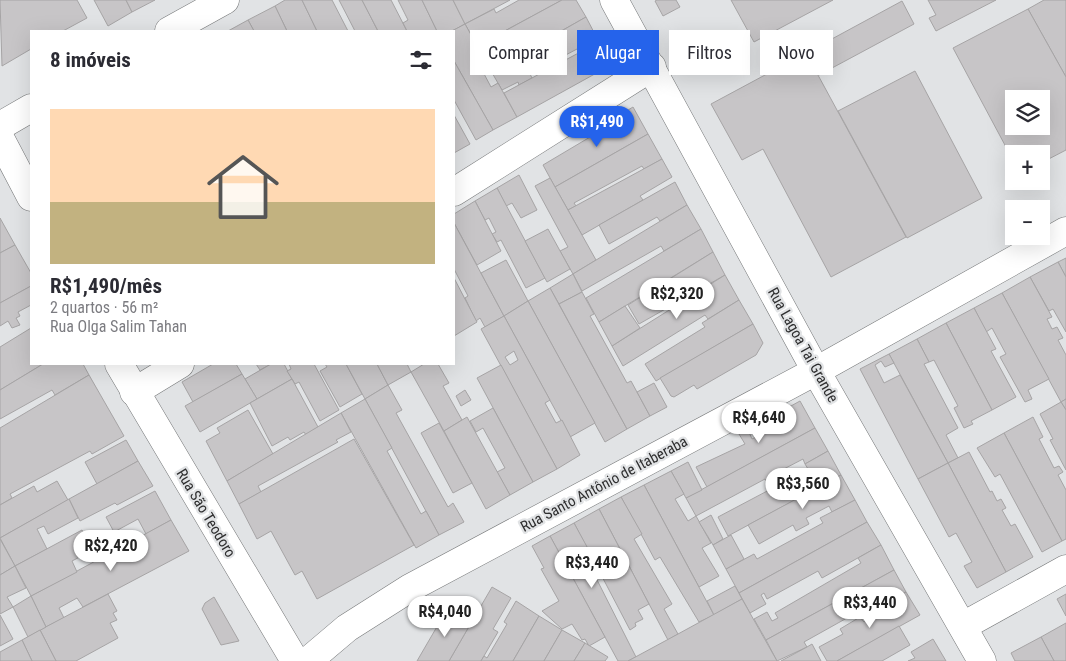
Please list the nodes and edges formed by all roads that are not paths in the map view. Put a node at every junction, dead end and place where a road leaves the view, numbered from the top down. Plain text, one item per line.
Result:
1 (225, 0) edge
2 (614, 0) edge
3 (171, 30) edge
4 (631, 30) edge
5 (639, 75) edge
6 (656, 75) edge
7 (30, 109) edge
8 (0, 126) edge
9 (0, 138) edge
10 (455, 191) edge
11 (30, 195) edge
12 (1066, 231) edge
13 (120, 365) edge
14 (178, 365) edge
15 (816, 371) junction
16 (134, 392) junction
17 (1066, 569) edge
18 (963, 626) junction
19 (294, 661) edge
20 (308, 661) edge
21 (982, 661) edge

1 - 3 street
2 - 4 street, Rua Lagoa Tai Grande
5 - 10 street
6 - 15 street, Rua Lagoa Tai Grande
7 - 8 street
9 - 11 street
12 - 15 street, Rua Santo Antônio de Itaberaba
13 - 16 street, Rua São Teodoro
14 - 16 street
15 - 18 street, Rua Lagoa Tai Grande
15 - 20 street, Rua Santo Antônio de Itaberaba
16 - 19 street, Rua São Teodoro
17 - 18 street
18 - 21 street, Rua Lagoa Tai Grande

